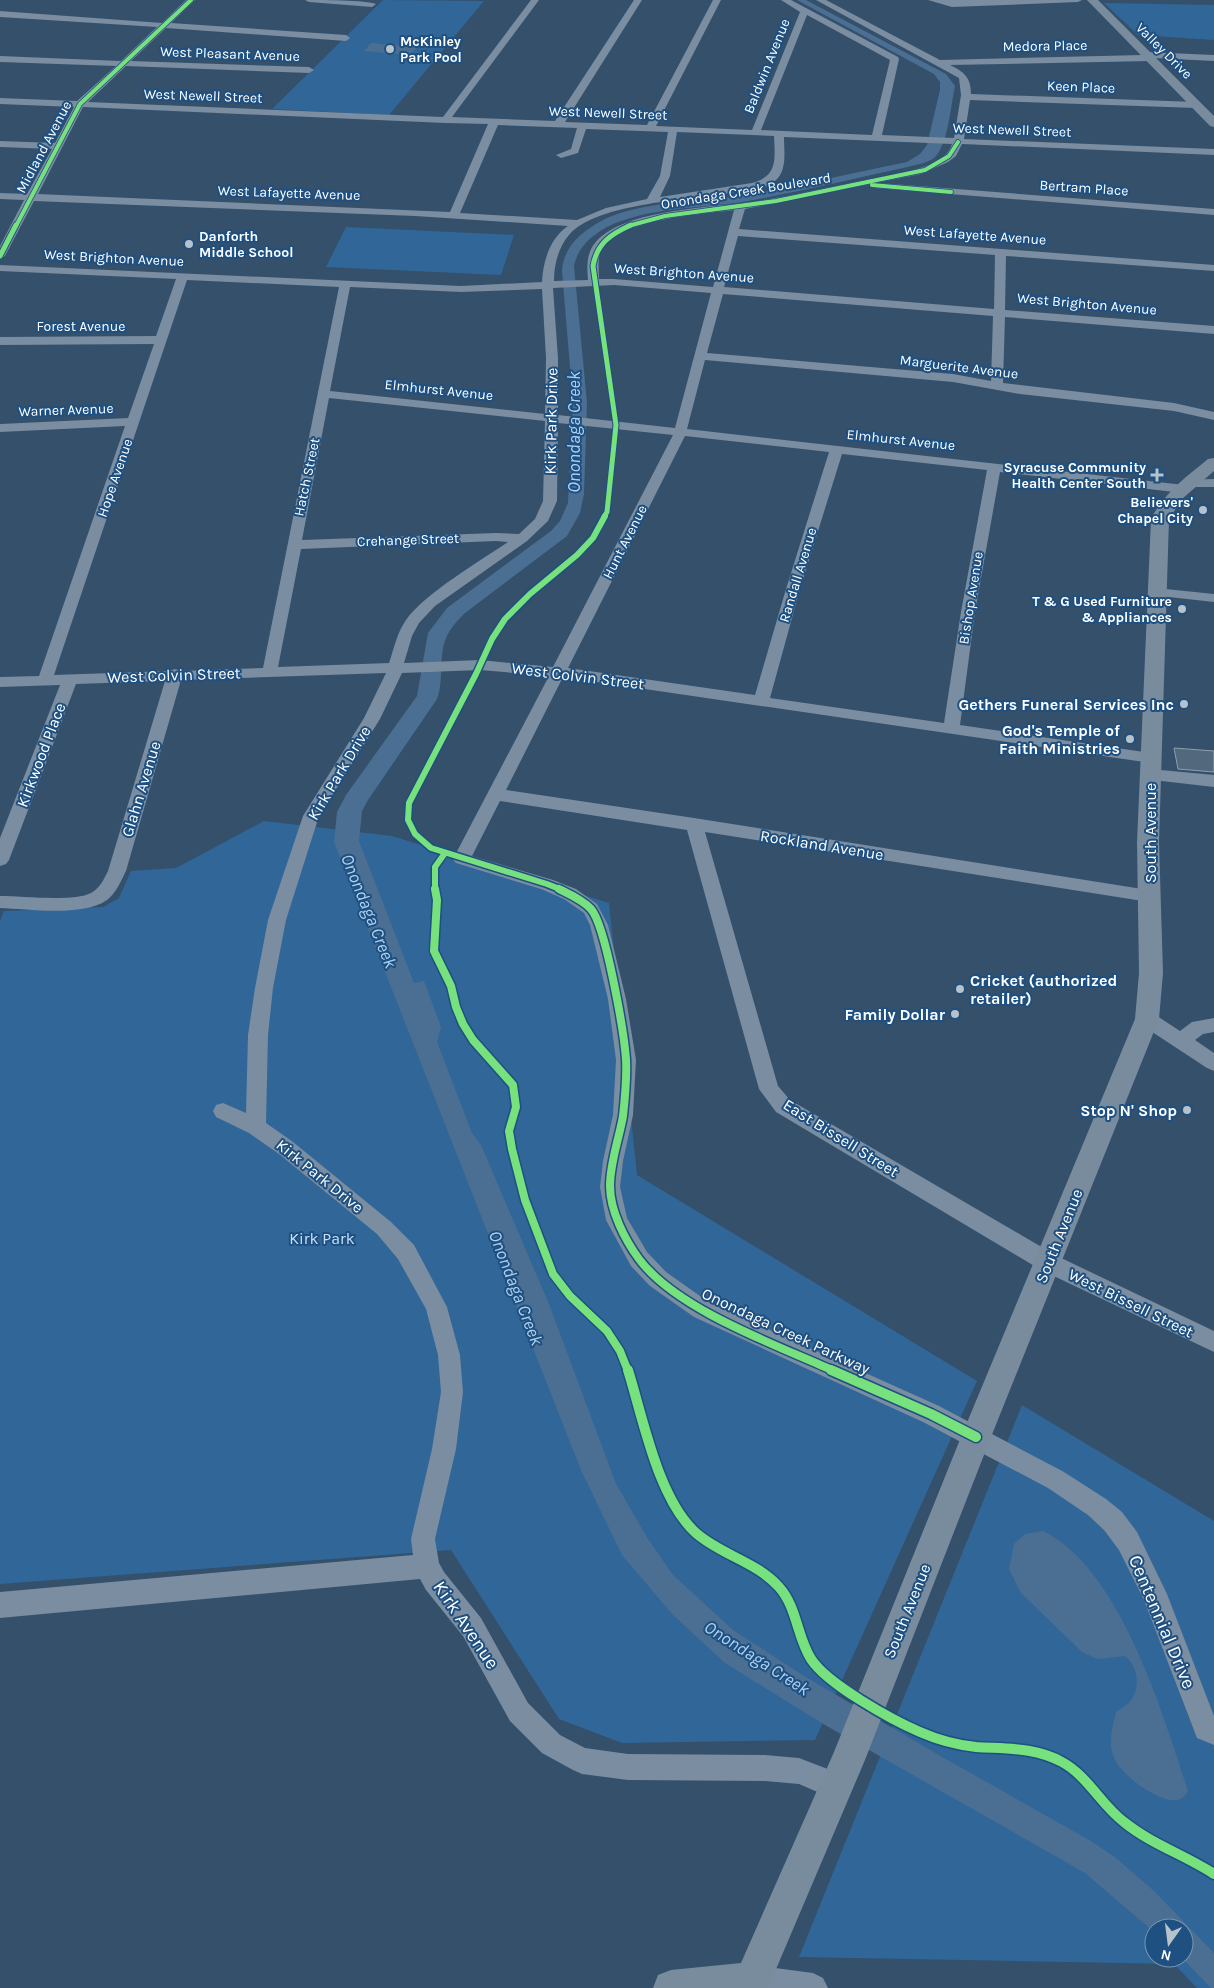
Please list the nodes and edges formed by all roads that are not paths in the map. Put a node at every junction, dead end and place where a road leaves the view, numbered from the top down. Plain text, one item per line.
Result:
1 (191, 0) edge
2 (309, 0) edge
3 (535, 0) edge
4 (638, 0) edge
5 (717, 0) edge
6 (785, 0) edge
7 (820, 0) edge
8 (932, 0) edge
9 (1078, 0) edge
10 (1092, 0) edge
11 (372, 4) dead end
12 (805, 10) junction
13 (0, 14) edge
14 (164, 25) junction
15 (346, 38) dead end
16 (1148, 56) junction
17 (1214, 58) edge
18 (0, 59) edge
19 (941, 62) junction
20 (123, 63) junction
21 (309, 70) dead end
22 (965, 96) junction
23 (0, 101) edge
24 (80, 104) junction
25 (1196, 105) junction
26 (445, 120) junction
27 (494, 122) junction
28 (1214, 123) edge
29 (558, 125) junction
30 (582, 126) junction
31 (650, 128) junction
32 (673, 129) junction
33 (755, 133) junction
34 (779, 134) junction
35 (876, 138) junction
36 (953, 142) junction
37 (0, 144) edge
38 (57, 146) junction
39 (1214, 152) edge
40 (561, 155) dead end
41 (942, 173) junction
42 (857, 184) junction
43 (951, 192) junction
44 (0, 196) edge
45 (31, 197) junction
46 (651, 200) junction
47 (740, 207) junction
48 (1214, 212) edge
49 (454, 215) junction
50 (576, 223) junction
51 (733, 232) junction
52 (1002, 252) junction
53 (0, 256) edge
54 (0, 268) edge
55 (1214, 268) edge
56 (184, 276) junction
57 (588, 282) junction
58 (345, 283) junction
59 (552, 284) junction
60 (717, 290) junction
61 (1000, 312) junction
62 (1214, 330) edge
63 (162, 340) junction
64 (0, 341) edge
65 (699, 356) junction
66 (998, 386) junction
67 (323, 394) junction
68 (1214, 416) edge
69 (558, 419) junction
70 (134, 422) junction
71 (597, 423) joint
72 (616, 425) joint
73 (0, 428) edge
74 (680, 432) junction
75 (837, 449) junction
76 (1214, 463) edge
77 (994, 467) junction
78 (1214, 482) edge
79 (1186, 486) junction
80 (522, 538) junction
81 (293, 545) junction
82 (1156, 592) junction
83 (1214, 598) edge
84 (397, 668) junction
85 (270, 671) junction
86 (559, 672) junction
87 (175, 674) junction
88 (70, 679) junction
89 (45, 680) junction
90 (0, 682) edge
91 (761, 701) junction
92 (951, 729) junction
93 (1150, 767) junction
94 (1214, 781) edge
95 (495, 796) junction
96 (694, 824) junction
97 (462, 859) joint
98 (0, 860) edge
99 (1150, 896) junction
100 (0, 902) edge
101 (1147, 1019) junction
102 (1214, 1025) edge
103 (1182, 1042) junction
104 (1214, 1063) edge
105 (222, 1111) dead end
106 (256, 1127) junction
107 (1049, 1263) junction
108 (1214, 1342) edge
109 (976, 1438) junction
110 (428, 1566) junction
111 (0, 1604) edge
112 (1214, 1732) edge
113 (842, 1773) junction
114 (751, 1984) edge
115 (671, 1988) edge
116 (813, 1988) edge

1 - 14 street, Midland Avenue
2 - 11 street
3 - 26 street
4 - 29 street
5 - 31 street
6 - 12 street
7 - 19 street
8 - 9 street
10 - 16 main road, Valley Drive
12 - 33 street, Baldwin Avenue
12 - 35 street
13 - 14 street
14 - 15 street
14 - 20 street, Midland Avenue
16 - 17 street, Medora Place
16 - 19 street, Medora Place
16 - 25 main road, Valley Drive
18 - 20 street, West Pleasant Avenue
19 - 22 street
20 - 21 street, West Pleasant Avenue
20 - 24 street, Midland Avenue
22 - 25 street, Keen Place
22 - 36 street
23 - 24 street, West Newell Street
24 - 26 street, West Newell Street
24 - 38 street, Midland Avenue
25 - 28 main road, Valley Drive
26 - 27 street, West Newell Street
27 - 29 street, West Newell Street
27 - 49 street
29 - 30 street, West Newell Street
30 - 31 street, West Newell Street
30 - 40 street
31 - 32 street, West Newell Street
32 - 33 street, West Newell Street
32 - 46 street
33 - 34 street, West Newell Street
34 - 35 street, West Newell Street
34 - 46 street, Kirk Park Drive
35 - 36 street, West Newell Street
36 - 39 street, West Newell Street
36 - 41 street, Onondaga Creek Boulevard
37 - 38 street
38 - 45 street, Midland Avenue
41 - 42 street, Onondaga Creek Boulevard
41 - 43 street
42 - 43 street, Bertram Place
42 - 47 street, Onondaga Creek Boulevard
43 - 48 street, Bertram Place
44 - 45 street, West Lafayette Avenue
45 - 49 street, West Lafayette Avenue
45 - 53 street, Midland Avenue
46 - 50 street, Kirk Park Drive
47 - 51 street, Hunt Avenue
47 - 57 street, Onondaga Creek Boulevard
49 - 50 street, West Lafayette Avenue
50 - 59 street, Kirk Park Drive
51 - 52 street, West Lafayette Avenue
51 - 60 street, Hunt Avenue
52 - 55 street, West Lafayette Avenue
52 - 61 street
54 - 56 street, West Brighton Avenue
56 - 58 street, West Brighton Avenue
56 - 63 street, Hope Avenue
57 - 59 street, West Brighton Avenue
57 - 60 street, West Brighton Avenue
58 - 59 street, West Brighton Avenue
58 - 67 street, Hatch Street
59 - 69 street, Kirk Park Drive
60 - 61 street, West Brighton Avenue
60 - 65 street, Hunt Avenue
61 - 62 street, West Brighton Avenue
61 - 66 street
63 - 64 street, Forest Avenue
63 - 70 street, Hope Avenue
65 - 66 street, Marguerite Avenue
65 - 74 street, Hunt Avenue
66 - 68 street, Marguerite Avenue
67 - 69 street, Elmhurst Avenue
67 - 81 street, Hatch Street
69 - 71 street, Elmhurst Avenue
69 - 80 street, Kirk Park Drive
70 - 73 street, Warner Avenue
70 - 89 street, Hope Avenue
71 - 72 street
72 - 74 street, Elmhurst Avenue
74 - 75 street, Elmhurst Avenue
74 - 86 street, Hunt Avenue
75 - 77 street, Elmhurst Avenue
75 - 91 street, Randall Avenue
76 - 79 main road, South Avenue
77 - 79 street, Elmhurst Avenue
77 - 92 street, Bishop Avenue
78 - 79 street
79 - 82 main road, South Avenue
80 - 81 street, Crehange Street
80 - 84 street, Kirk Park Drive
81 - 85 street, Hatch Street
82 - 83 street
82 - 93 main road, South Avenue
84 - 85 street, West Colvin Street
84 - 86 street, West Colvin Street
84 - 106 street, Kirk Park Drive
85 - 87 street, West Colvin Street
86 - 91 street, West Colvin Street
86 - 95 street, Hunt Avenue
87 - 88 street, West Colvin Street
87 - 100 street, Glahn Avenue
88 - 89 street, West Colvin Street
88 - 98 street, Kirkwood Place
89 - 90 street, West Colvin Street
91 - 92 street, West Colvin Street
92 - 93 street, West Colvin Street
93 - 94 street, West Colvin Street
93 - 99 main road, South Avenue
95 - 96 street, Rockland Avenue
95 - 97 street, Hunt Avenue
96 - 99 street, Rockland Avenue
96 - 107 street, East Bissell Street
97 - 109 street, Onondaga Creek Parkway
99 - 101 main road, South Avenue
101 - 103 street
101 - 107 main road, South Avenue
102 - 103 street
103 - 104 street
105 - 106 street
106 - 110 street, Kirk Park Drive
107 - 108 street, West Bissell Street
107 - 109 main road, South Avenue
109 - 112 street, Centennial Drive
109 - 113 main road, South Avenue
110 - 111 street, Kirk Avenue
110 - 113 street, Kirk Avenue
113 - 114 main road, South Avenue
114 - 115 main road
114 - 116 street

